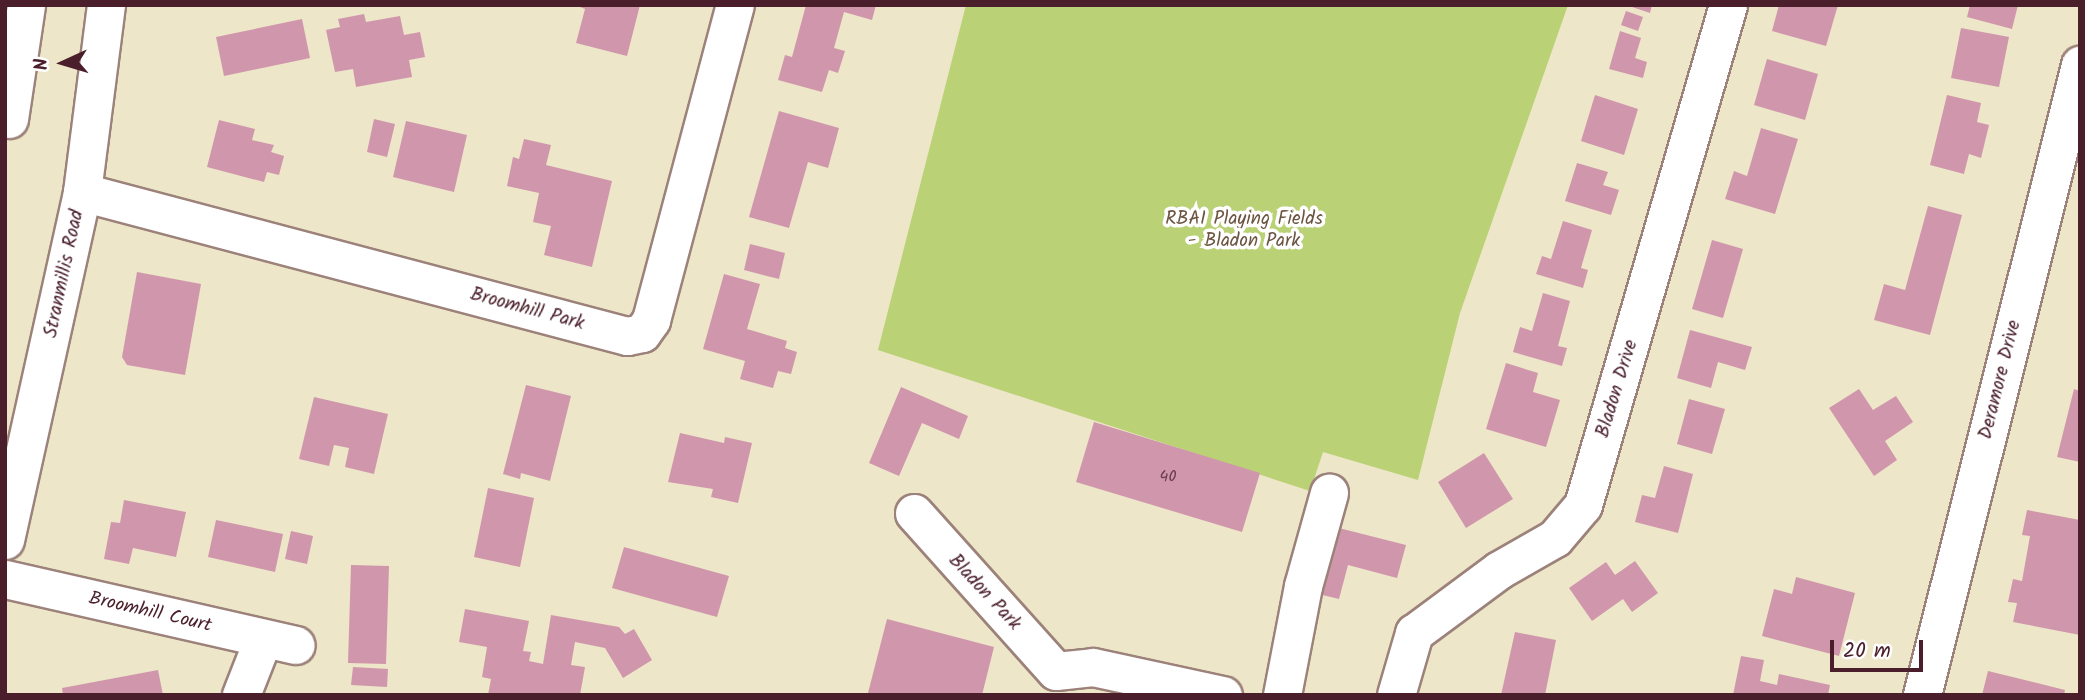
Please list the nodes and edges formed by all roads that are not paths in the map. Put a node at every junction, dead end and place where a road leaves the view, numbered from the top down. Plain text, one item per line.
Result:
1 (26, 5) edge
2 (106, 5) edge
3 (735, 5) edge
4 (1728, 5) edge
5 (2080, 65) edge
6 (9, 119) dead end
7 (82, 192) junction
8 (1329, 493) dead end
9 (914, 513) dead end
10 (5, 539) edge
11 (5, 579) edge
12 (1052, 683) edge
13 (242, 695) edge
14 (1223, 695) edge
15 (1282, 695) edge
16 (1396, 695) edge
17 (1922, 695) edge

1 - 6 street
2 - 7 street, Stranmillis Road
3 - 7 street, Broomhill Park
4 - 16 street, Bladon Drive
5 - 17 street, Deramore Drive
7 - 10 street, Stranmillis Road
8 - 15 street
9 - 12 street, Bladon Park
11 - 13 street, Broomhill Court
12 - 14 street, Bladon Park

